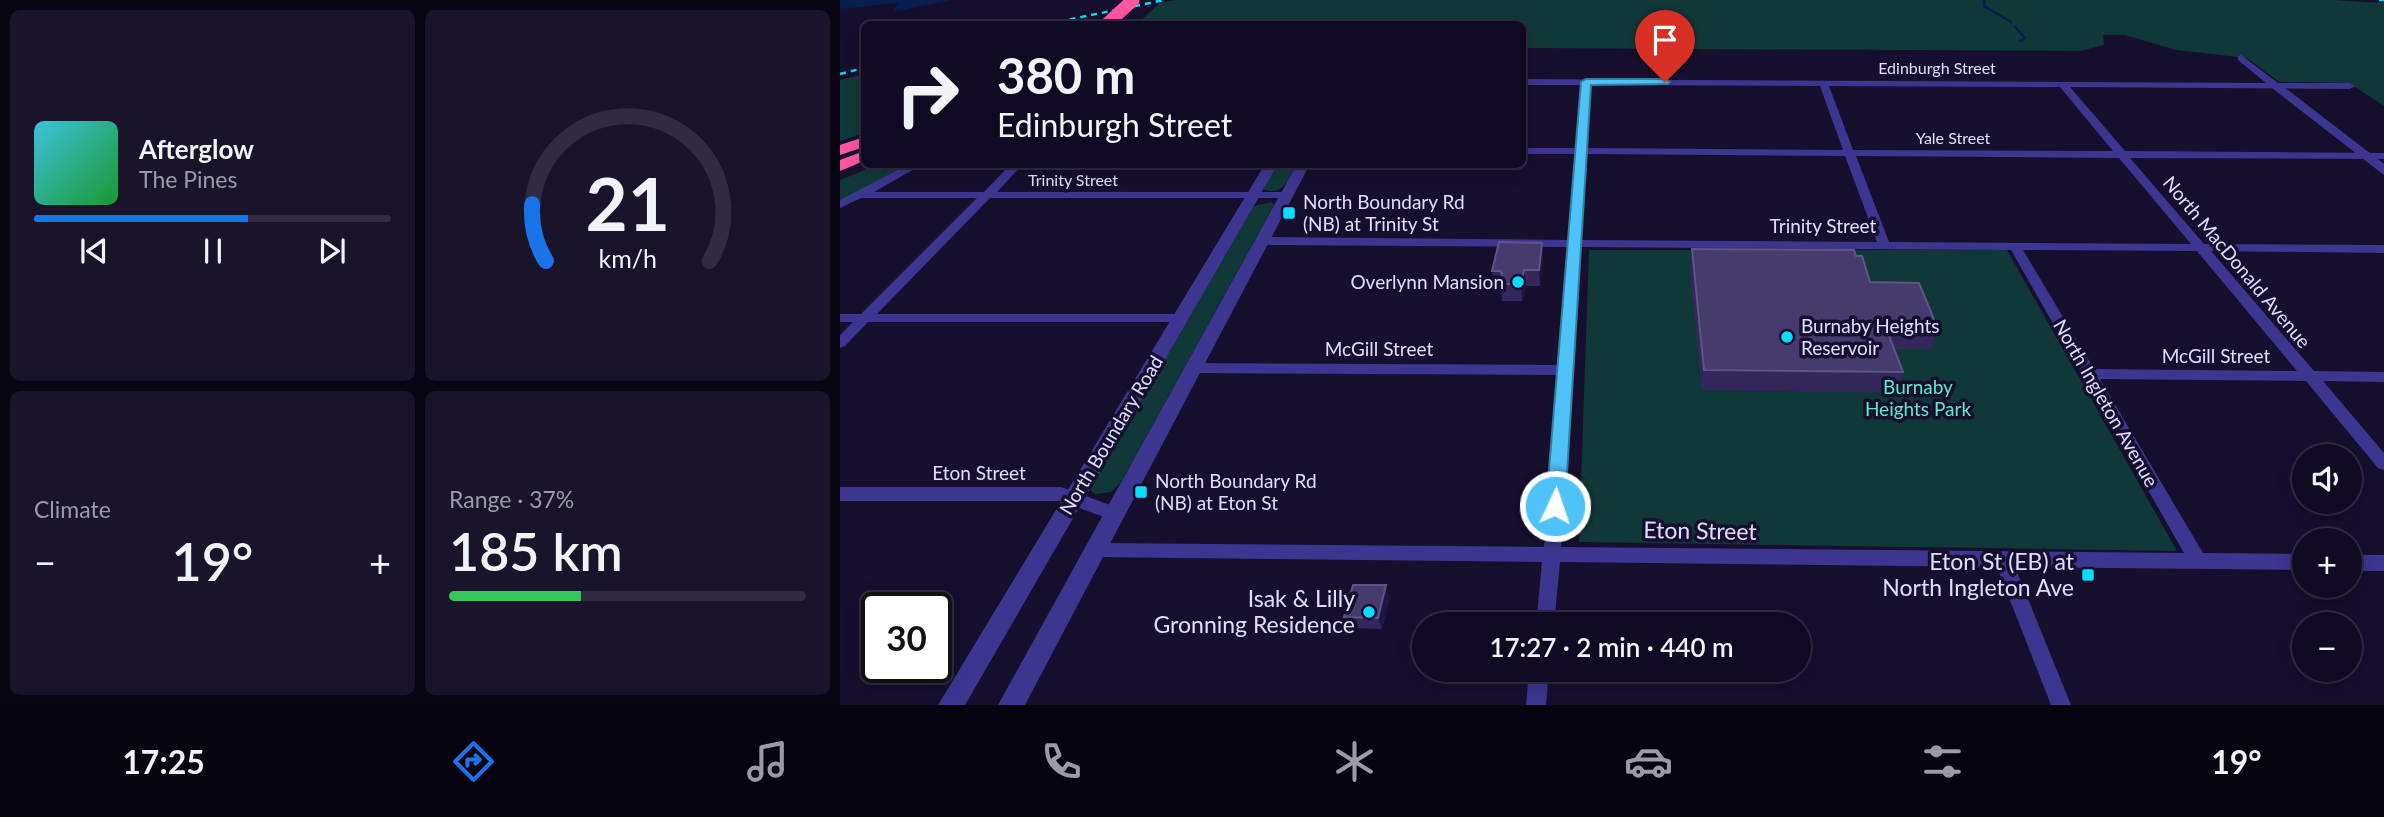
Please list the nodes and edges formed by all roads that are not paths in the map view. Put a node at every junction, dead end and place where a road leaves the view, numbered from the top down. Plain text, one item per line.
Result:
1 (1133, 0) edge
2 (1146, 0) edge
3 (1110, 21) edge
4 (1124, 21) edge
5 (2241, 58) dead end
6 (1526, 82) edge
7 (1586, 82) junction
8 (1823, 83) junction
9 (2062, 84) junction
10 (2276, 86) junction
11 (2350, 86) dead end
12 (861, 144) edge
13 (1526, 151) edge
14 (1581, 151) junction
15 (840, 152) edge
16 (1850, 154) junction
17 (2121, 155) junction
18 (861, 156) edge
19 (2365, 156) junction
20 (2384, 156) edge
21 (840, 164) edge
22 (910, 168) edge
23 (1014, 168) edge
24 (1270, 168) edge
25 (1302, 168) edge
26 (2384, 171) edge
27 (859, 195) junction
28 (1254, 195) junction
29 (1287, 195) junction
30 (986, 196) junction
31 (840, 205) edge
32 (1262, 241) junction
33 (1573, 244) junction
34 (1884, 245) junction
35 (2015, 246) junction
36 (2199, 247) junction
37 (2384, 249) edge
38 (840, 318) edge
39 (865, 318) junction
40 (1180, 318) junction
41 (840, 343) edge
42 (1193, 368) junction
43 (1564, 370) junction
44 (2090, 374) junction
45 (2308, 376) junction
46 (2384, 377) edge
47 (2384, 464) edge
48 (840, 494) edge
49 (1073, 498) junction
50 (1115, 514) junction
51 (1095, 550) junction
52 (1552, 554) junction
53 (2003, 559) junction
54 (2198, 561) junction
55 (2292, 562) edge
56 (2362, 563) edge
57 (2384, 563) edge
58 (1546, 612) edge
59 (1538, 682) edge
60 (951, 705) edge
61 (1011, 705) edge
62 (1536, 705) edge
63 (2062, 705) edge

1 - 3 highway, bridge
2 - 4 highway
5 - 10 street
6 - 7 street, Edinburgh Street
7 - 8 street, Edinburgh Street
7 - 14 street
8 - 9 street, Edinburgh Street
8 - 16 street
9 - 10 street, Edinburgh Street
9 - 17 street, North MacDonald Avenue
10 - 11 street, Edinburgh Street
10 - 19 street
12 - 15 highway
13 - 14 street, Yale Street
14 - 16 street, Yale Street
14 - 33 street
16 - 17 street, Yale Street
16 - 34 street
17 - 19 street, Yale Street
17 - 36 street, North MacDonald Avenue
18 - 21 highway
19 - 20 street, Yale Street
19 - 26 street
22 - 27 street
23 - 30 street
24 - 28 street, North Boundary Road
25 - 29 street, North Boundary Road
27 - 30 street, Trinity Street
27 - 31 street
28 - 29 street, Trinity Street
28 - 30 street, Trinity Street
28 - 40 street, North Boundary Road
29 - 32 street, North Boundary Road
30 - 39 street
32 - 33 street, Trinity Street
32 - 42 street, North Boundary Road
33 - 34 street, Trinity Street
33 - 43 street
34 - 35 street, Trinity Street
35 - 36 street, Trinity Street
35 - 44 street, North Ingleton Avenue
36 - 37 street, Trinity Street
36 - 45 street, North MacDonald Avenue
38 - 39 street
39 - 40 street
39 - 41 street
40 - 49 street, North Boundary Road
42 - 43 street, McGill Street
42 - 50 street, North Boundary Road
43 - 52 street
44 - 45 street, McGill Street
44 - 54 street, North Ingleton Avenue
45 - 46 street, McGill Street
45 - 47 street, North MacDonald Avenue
48 - 49 street, Eton Street
49 - 50 street, Eton Street
49 - 60 street, North Boundary Road
50 - 51 street, North Boundary Road
51 - 52 street, Eton Street
51 - 61 street, North Boundary Road
52 - 53 street, Eton Street
52 - 58 street
53 - 54 street, Eton Street
53 - 63 street
54 - 55 street, Eton Street
56 - 57 street
59 - 62 street

